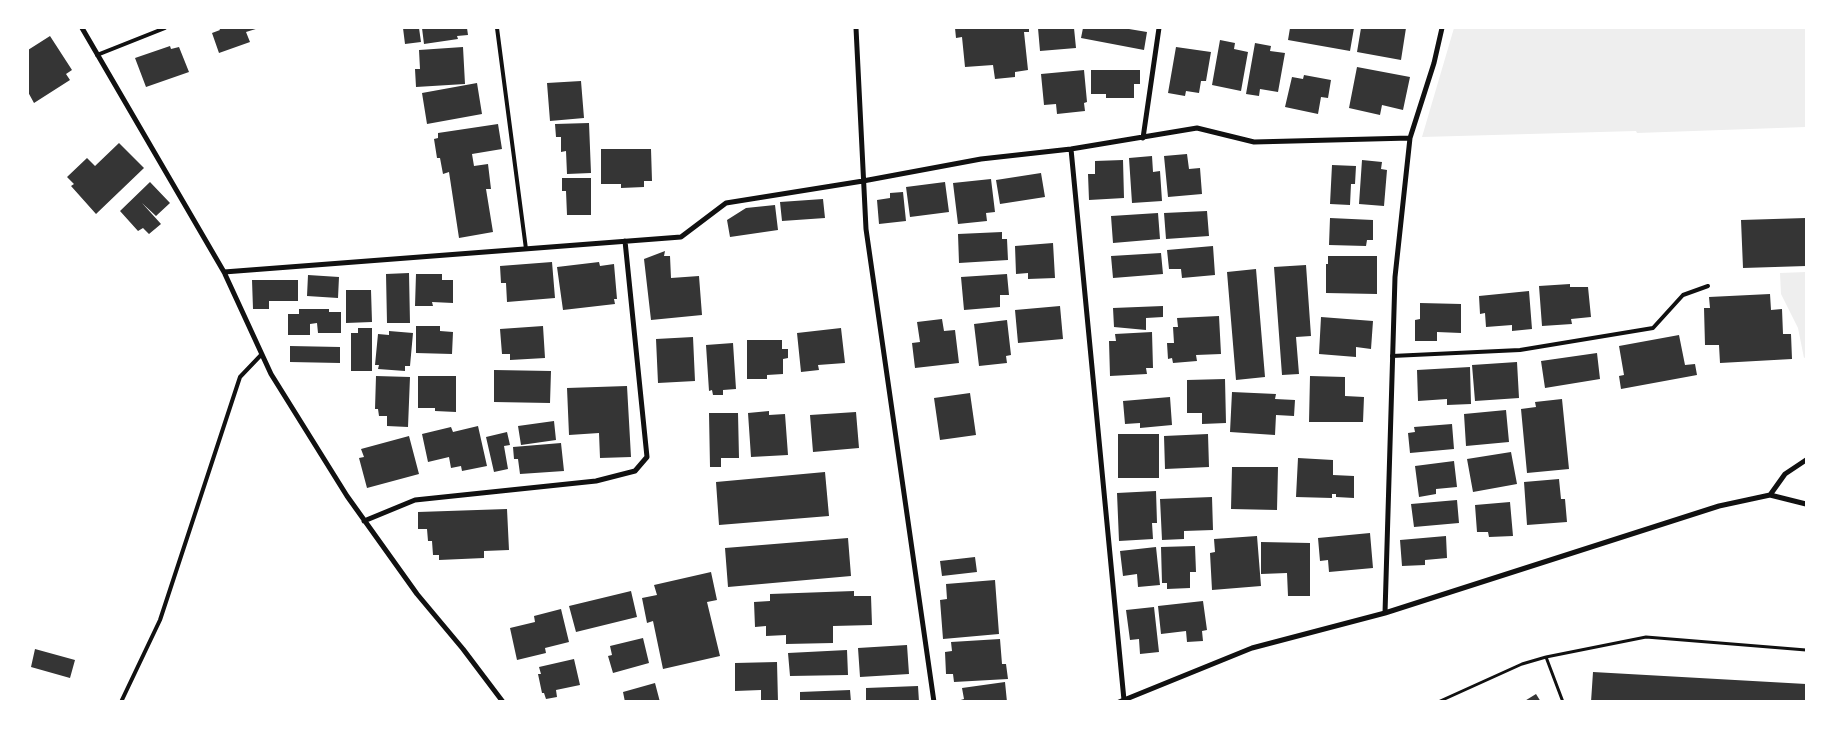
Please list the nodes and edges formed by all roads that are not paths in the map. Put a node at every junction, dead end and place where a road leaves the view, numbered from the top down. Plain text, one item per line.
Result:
1 (82, 28) edge
2 (165, 28) edge
3 (497, 28) edge
4 (856, 28) edge
5 (1159, 28) edge
6 (1442, 28) edge
7 (98, 55) junction
8 (1143, 138) junction
9 (1410, 138) junction
10 (1072, 149) junction
11 (863, 180) junction
12 (625, 241) junction
13 (526, 249) junction
14 (224, 272) junction
15 (1708, 286) dead end
16 (261, 355) junction
17 (1392, 356) junction
18 (1806, 460) edge
19 (1770, 495) junction
20 (1806, 504) edge
21 (364, 521) junction
22 (1384, 614) junction
23 (1121, 701) edge
24 (121, 702) edge
25 (503, 702) edge
26 (934, 702) edge

1 - 7 street
2 - 7 lane
3 - 13 lane
4 - 11 street
5 - 8 street
6 - 9 street
7 - 14 street
8 - 9 street
8 - 10 street
9 - 17 street
10 - 11 street
10 - 23 street
11 - 12 street
11 - 26 street
12 - 13 street
12 - 21 street
13 - 14 street
14 - 16 street
15 - 17 lane
16 - 21 street
16 - 24 lane
17 - 22 street
18 - 19 street
19 - 20 street
19 - 22 street
21 - 25 street
22 - 23 street

